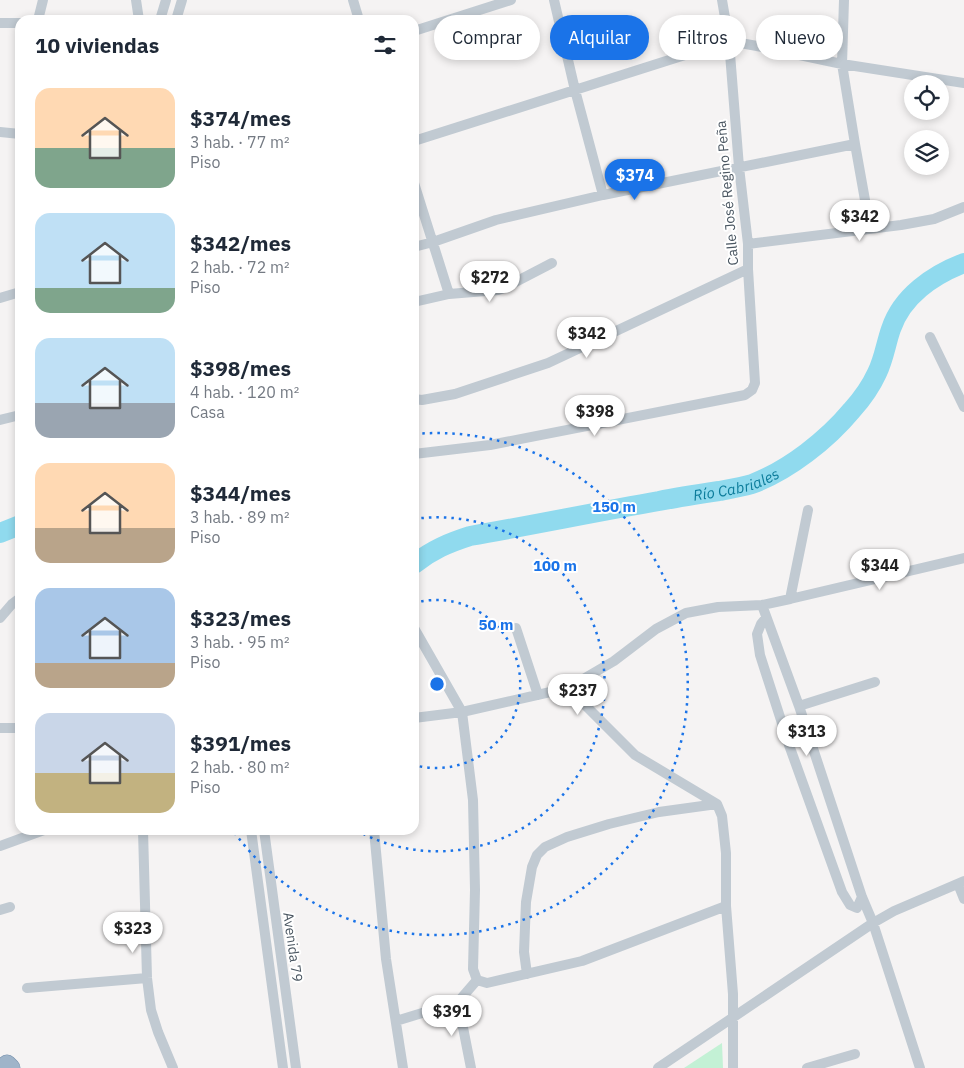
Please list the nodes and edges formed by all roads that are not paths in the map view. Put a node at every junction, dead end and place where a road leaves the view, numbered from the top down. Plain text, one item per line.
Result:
1 (43, 0) edge
2 (136, 0) edge
3 (166, 0) edge
4 (182, 0) edge
5 (353, 0) edge
6 (511, 0) edge
7 (554, 0) edge
8 (722, 0) edge
9 (844, 0) edge
10 (39, 15) edge
11 (138, 15) edge
12 (162, 15) edge
13 (178, 15) edge
14 (358, 15) edge
15 (725, 15) edge
16 (0, 23) edge
17 (15, 23) edge
18 (419, 29) edge
19 (746, 44) edge
20 (669, 60) edge
21 (731, 60) edge
22 (842, 64) junction
23 (964, 83) edge
24 (575, 90) junction
25 (0, 132) edge
26 (15, 134) edge
27 (419, 139) edge
28 (855, 144) junction
29 (739, 167) junction
30 (603, 194) junction
31 (419, 199) edge
32 (964, 207) edge
33 (870, 228) junction
34 (433, 242) junction
35 (748, 244) junction
36 (419, 246) edge
37 (552, 263) dead end
38 (748, 269) junction
39 (15, 294) edge
40 (449, 294) junction
41 (0, 298) edge
42 (419, 301) edge
43 (930, 337) dead end
44 (419, 400) edge
45 (964, 407) edge
46 (15, 416) edge
47 (0, 420) edge
48 (419, 453) edge
49 (808, 510) dead end
50 (964, 558) edge
51 (790, 600) junction
52 (15, 602) edge
53 (762, 605) junction
54 (0, 618) edge
55 (766, 618) junction
56 (516, 628) dead end
57 (419, 637) edge
58 (875, 682) dead end
59 (568, 688) junction
60 (538, 695) junction
61 (798, 706) junction
62 (462, 712) junction
63 (419, 717) edge
64 (0, 728) edge
65 (15, 728) edge
66 (717, 804) junction
67 (30, 835) edge
68 (143, 835) edge
69 (252, 835) edge
70 (265, 835) edge
71 (374, 835) edge
72 (0, 846) edge
73 (961, 882) edge
74 (862, 897) junction
75 (964, 899) edge
76 (726, 906) junction
77 (873, 923) junction
78 (527, 974) junction
79 (146, 978) junction
80 (477, 980) junction
81 (27, 988) dead end
82 (458, 1002) junction
83 (734, 1017) junction
84 (396, 1021) junction
85 (855, 1054) dead end
86 (173, 1068) edge
87 (283, 1068) edge
88 (296, 1068) edge
89 (403, 1068) edge
90 (471, 1068) edge
91 (658, 1068) edge
92 (733, 1068) edge
93 (807, 1068) edge
94 (920, 1068) edge

1 - 10 street
2 - 11 street
3 - 12 street
4 - 13 street
5 - 14 street
6 - 18 street
7 - 24 street
8 - 15 street, Calle José Regino Peña
9 - 22 street
16 - 17 street
19 - 22 street
20 - 24 street
21 - 29 street, Calle José Regino Peña
22 - 23 street
22 - 28 street
24 - 27 street
24 - 30 street
25 - 26 street
28 - 29 street
28 - 33 street
29 - 30 street
29 - 35 street, Calle José Regino Peña
30 - 34 street
31 - 34 street
32 - 33 street
33 - 35 street
34 - 36 street
34 - 40 street
35 - 38 street, Calle José Regino Peña
37 - 40 street
38 - 44 street
38 - 48 street, Calle José Regino Peña
39 - 41 street
40 - 42 street
43 - 45 street
46 - 47 street
49 - 51 street
50 - 51 street
51 - 53 street
52 - 54 street
53 - 55 street
53 - 59 street
55 - 61 street
55 - 74 street
56 - 60 street
57 - 62 street
58 - 61 street
59 - 60 street
59 - 66 street
60 - 62 street
61 - 74 street
62 - 63 street
62 - 80 street
64 - 65 street
66 - 76 street
66 - 78 street
67 - 72 street
68 - 79 street
69 - 87 street, Avenida 79
70 - 88 street, Avenida 79
71 - 84 street
73 - 75 street
73 - 77 street
74 - 77 street
76 - 78 street
76 - 83 street
77 - 83 street
77 - 94 street
78 - 80 street
79 - 81 street
79 - 86 street
80 - 82 street
82 - 84 street
82 - 90 street
83 - 91 street
83 - 92 street
84 - 89 street
85 - 93 street

